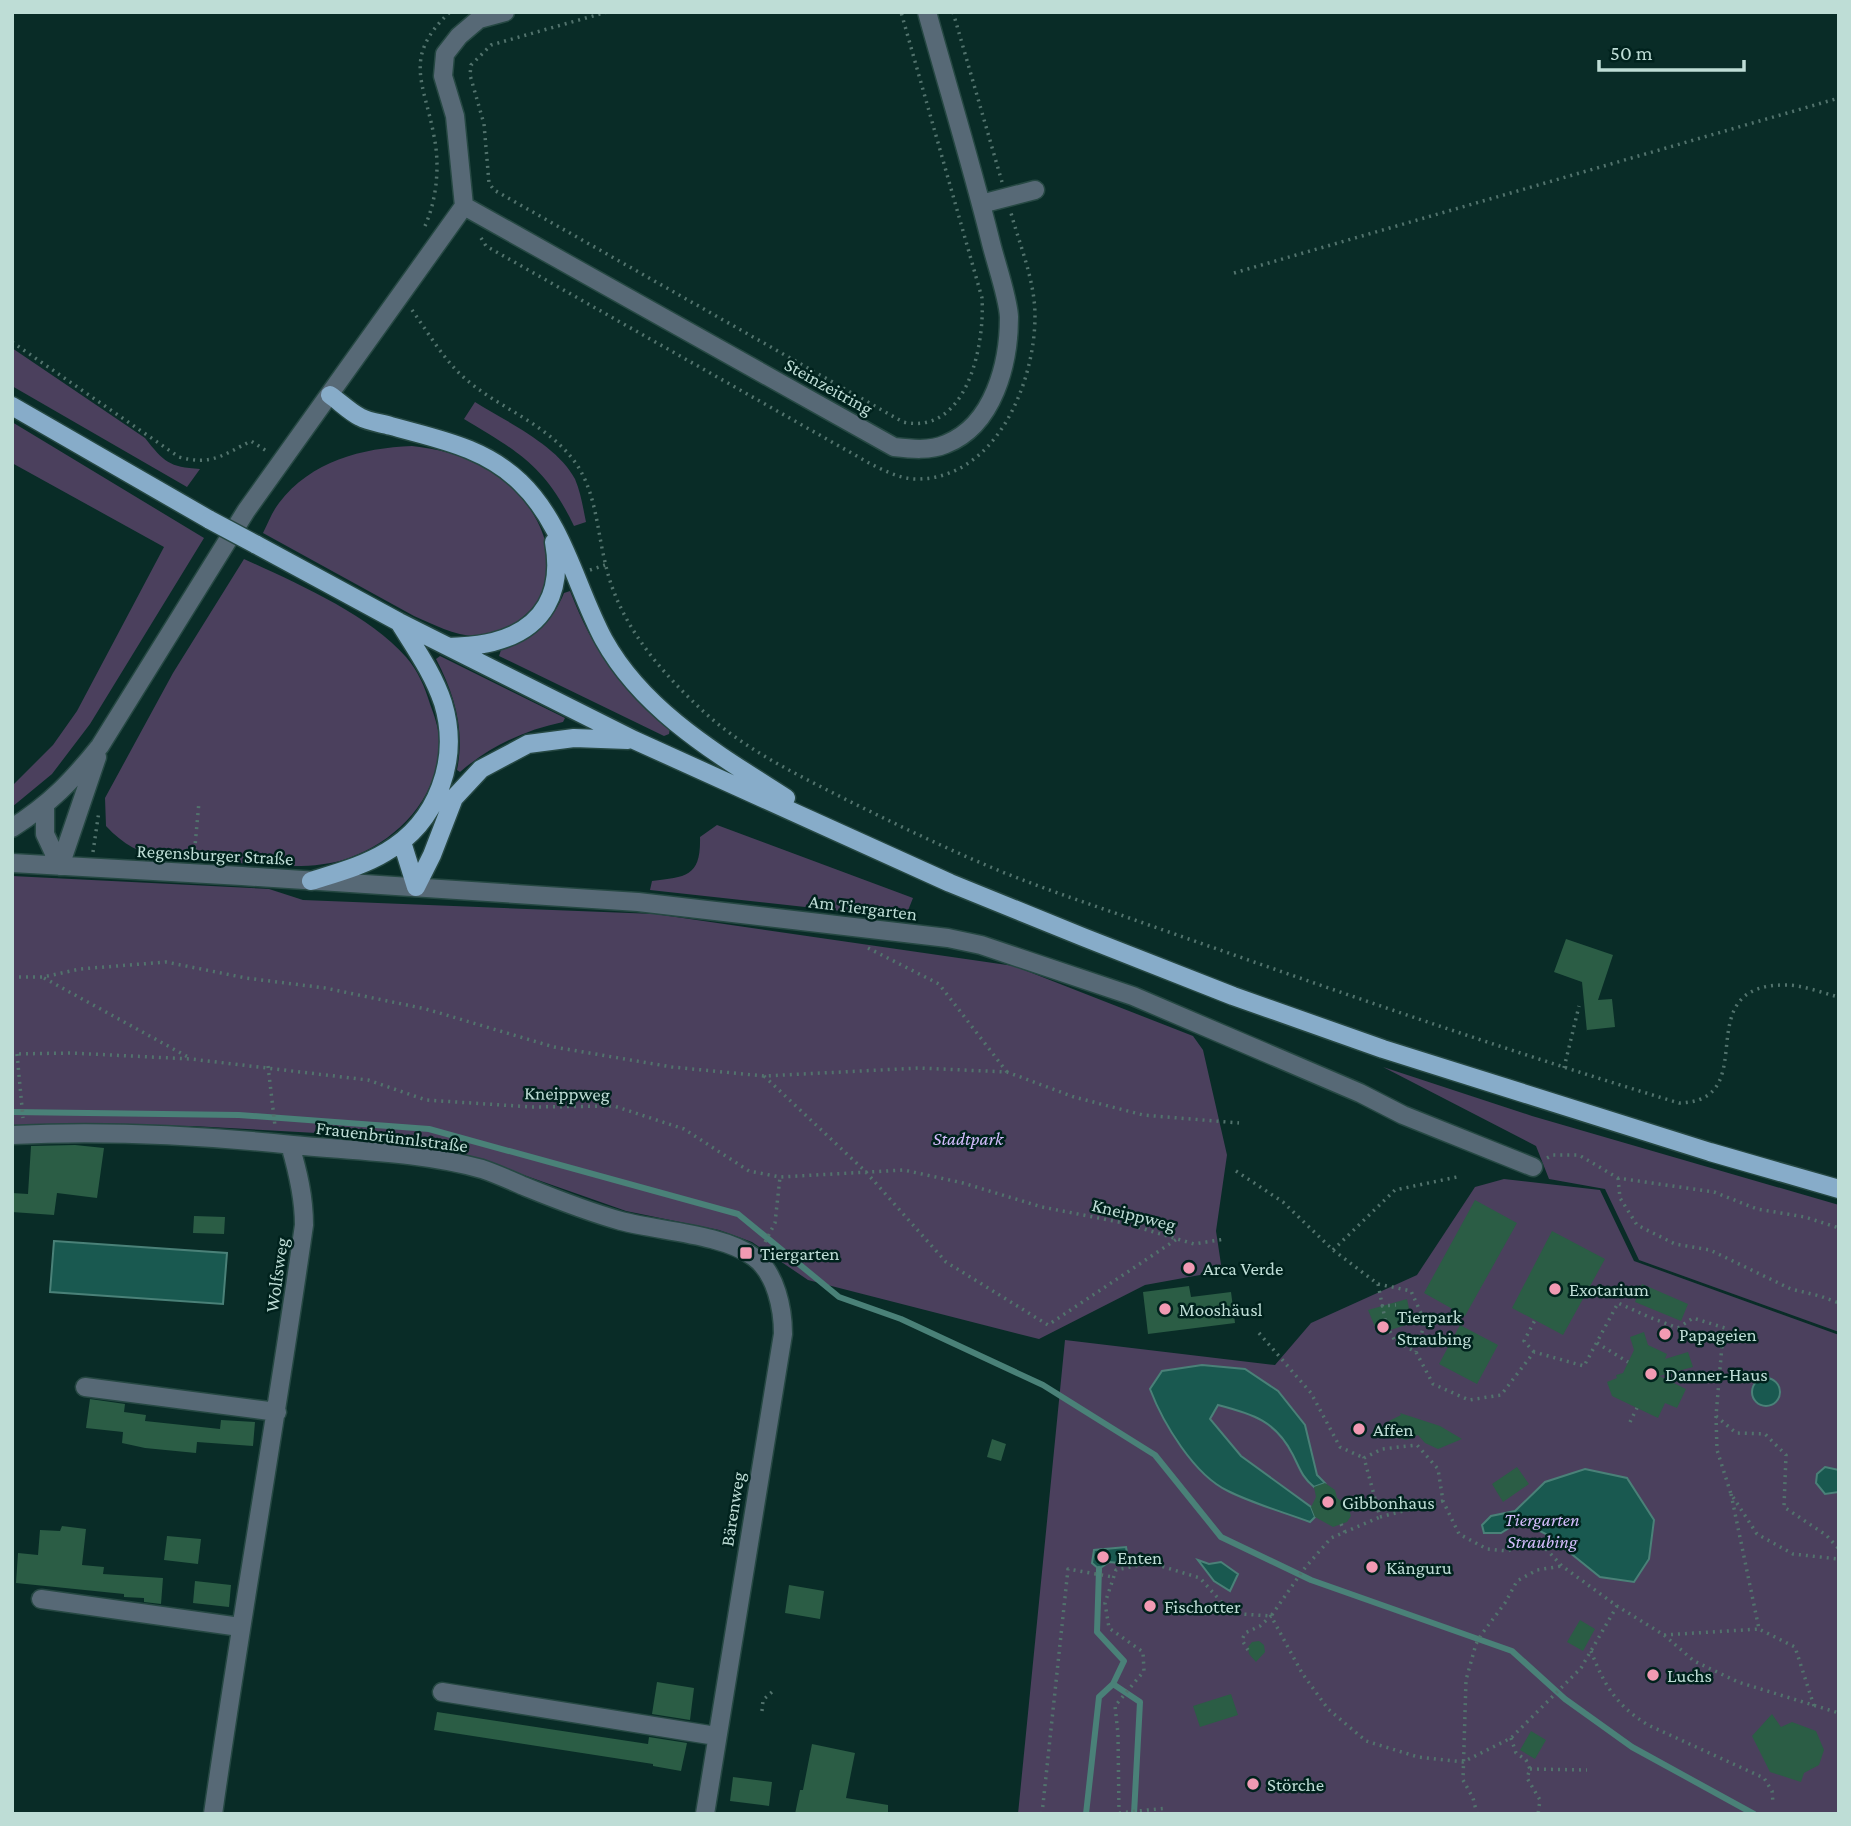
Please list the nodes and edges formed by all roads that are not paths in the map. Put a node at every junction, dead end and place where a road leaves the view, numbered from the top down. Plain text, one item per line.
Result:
1 (505, 12) edge
2 (927, 12) edge
3 (1035, 190) dead end
4 (981, 204) junction
5 (464, 206) junction
6 (330, 395) junction
7 (12, 406) edge
8 (551, 524) junction
9 (399, 622) junction
10 (449, 647) junction
11 (634, 740) junction
12 (100, 746) junction
13 (46, 805) junction
14 (12, 828) edge
15 (833, 829) junction
16 (402, 842) junction
17 (12, 863) edge
18 (60, 866) junction
19 (310, 881) junction
20 (416, 887) junction
21 (18, 1130) edge
22 (290, 1144) junction
23 (1533, 1167) road end
24 (1839, 1189) edge
25 (776, 1291) joint
26 (85, 1387) dead end
27 (277, 1412) junction
28 (41, 1599) dead end
29 (240, 1627) junction
30 (443, 1692) dead end
31 (716, 1735) junction
32 (213, 1814) edge
33 (705, 1814) edge

1 - 5 street
2 - 4 street, Steinzeitring
3 - 4 street
4 - 5 street, Steinzeitring
5 - 6 street
6 - 8 main road
6 - 12 street
7 - 9 main road, bridge
8 - 10 main road
8 - 15 main road
9 - 10 main road
9 - 16 main road
10 - 11 main road
11 - 15 main road
11 - 20 main road
12 - 13 street
12 - 18 street
13 - 14 street
13 - 18 street
15 - 24 main road
16 - 19 main road
16 - 20 main road
17 - 18 street, Regensburger Straße
18 - 19 street, Regensburger Straße
19 - 20 street, Regensburger Straße
20 - 23 street, Am Tiergarten
21 - 22 street, Frauenbrünnlstraße
22 - 25 street, Frauenbrünnlstraße
22 - 27 street, Wolfsweg
25 - 31 street, Bärenweg
26 - 27 street
27 - 29 street, Wolfsweg
28 - 29 street
29 - 32 street, Wolfsweg
30 - 31 street
31 - 33 street, Bärenweg

